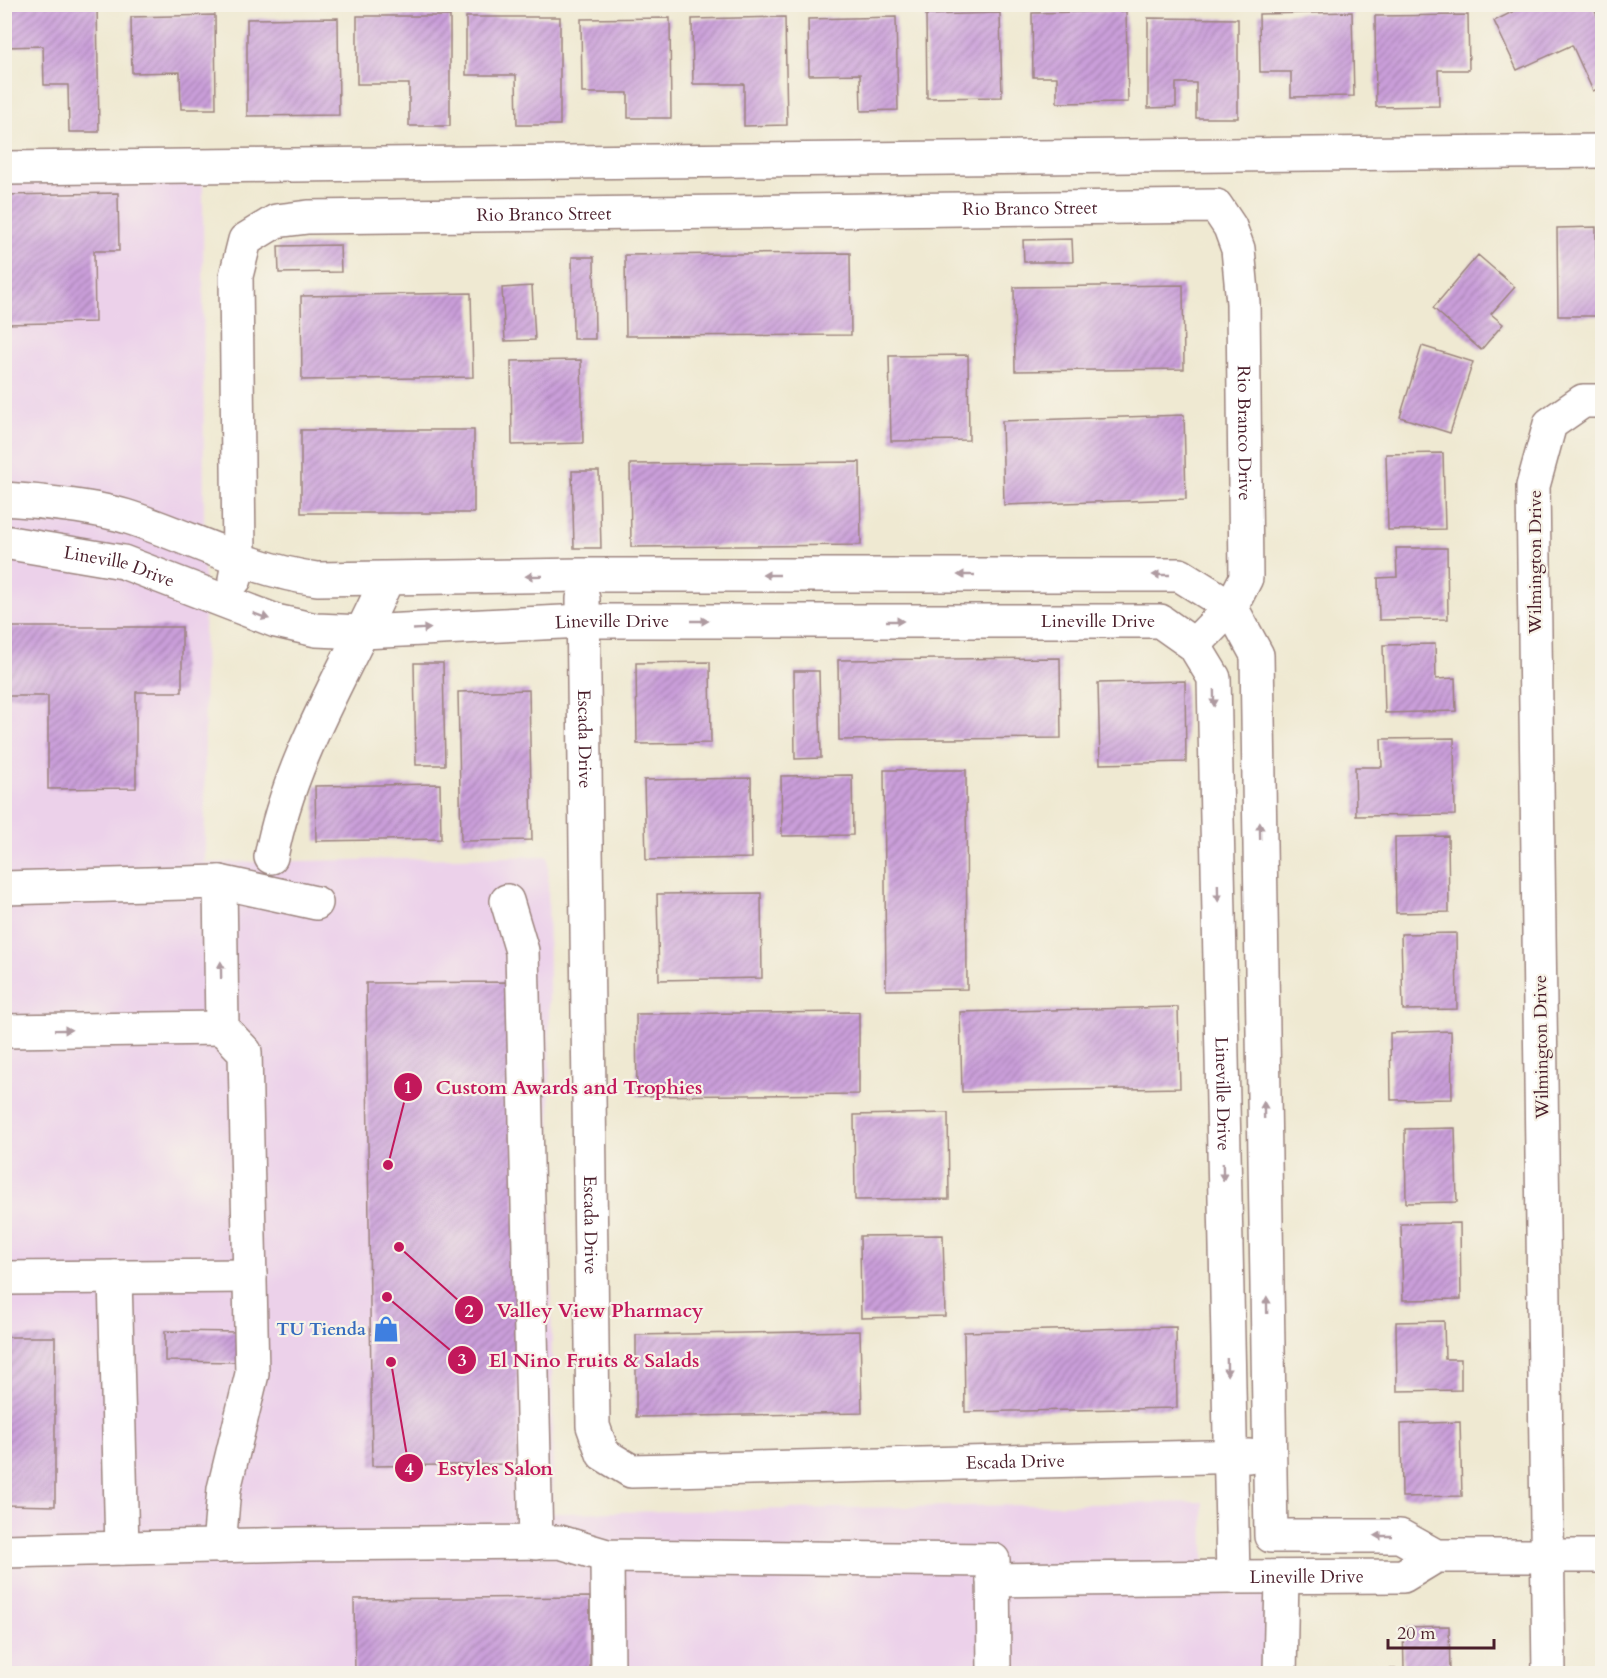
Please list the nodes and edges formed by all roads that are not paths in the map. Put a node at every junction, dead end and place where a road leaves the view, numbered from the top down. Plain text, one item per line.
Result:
1 (1602, 151) edge
2 (4, 168) edge
3 (1216, 206) joint
4 (1602, 401) edge
5 (4, 500) edge
6 (4, 542) edge
7 (239, 558) junction
8 (583, 575) junction
9 (387, 579) junction
10 (230, 604) junction
11 (1231, 607) junction
12 (584, 621) junction
13 (363, 632) junction
14 (1194, 645) junction
15 (271, 857) dead end
16 (220, 882) junction
17 (4, 888) edge
18 (507, 901) dead end
19 (316, 903) dead end
20 (222, 1028) junction
21 (4, 1031) edge
22 (250, 1276) junction
23 (115, 1277) junction
24 (4, 1278) edge
25 (1229, 1456) junction
26 (1269, 1456) junction
27 (536, 1543) junction
28 (219, 1546) junction
29 (122, 1548) junction
30 (4, 1551) edge
31 (607, 1556) junction
32 (1436, 1556) junction
33 (1548, 1556) junction
34 (1602, 1556) edge
35 (1233, 1577) junction
36 (1282, 1577) junction
37 (993, 1580) junction
38 (608, 1674) edge
39 (993, 1674) edge
40 (1280, 1674) edge
41 (1549, 1674) edge

1 - 2 street
3 - 7 street, Rio Branco Street
3 - 11 street, Rio Branco Drive
4 - 33 street, Wilmington Drive
5 - 7 street
6 - 10 street, Lineville Drive
7 - 9 street
7 - 10 street, Rio Branco Street
8 -> 9 street
11 -> 8 street
8 - 12 street, Escada Drive
9 - 13 street
10 -> 13 street, Lineville Drive
11 - 14 street, Rio Branco Drive
26 -> 11 street
13 -> 12 street, Lineville Drive
12 -> 14 street, Lineville Drive
12 - 25 street, Escada Drive
13 - 15 street
14 -> 25 street, Lineville Drive
16 - 17 street
16 - 19 street
20 -> 16 street
18 - 27 street
21 -> 20 street
20 - 22 street
22 - 23 street
22 - 28 street
23 - 24 street
23 - 29 street
25 - 26 street, Escada Drive
25 - 35 street, Lineville Drive
32 -> 26 street
27 - 28 street
27 - 31 street
28 - 29 street
29 - 30 street
31 - 37 street
31 - 38 street
32 - 33 street
32 - 36 street, Lineville Drive
33 - 34 street
33 - 41 street, Wilmington Drive
35 - 36 street, Lineville Drive
35 - 37 street
36 - 40 street
37 - 39 street

